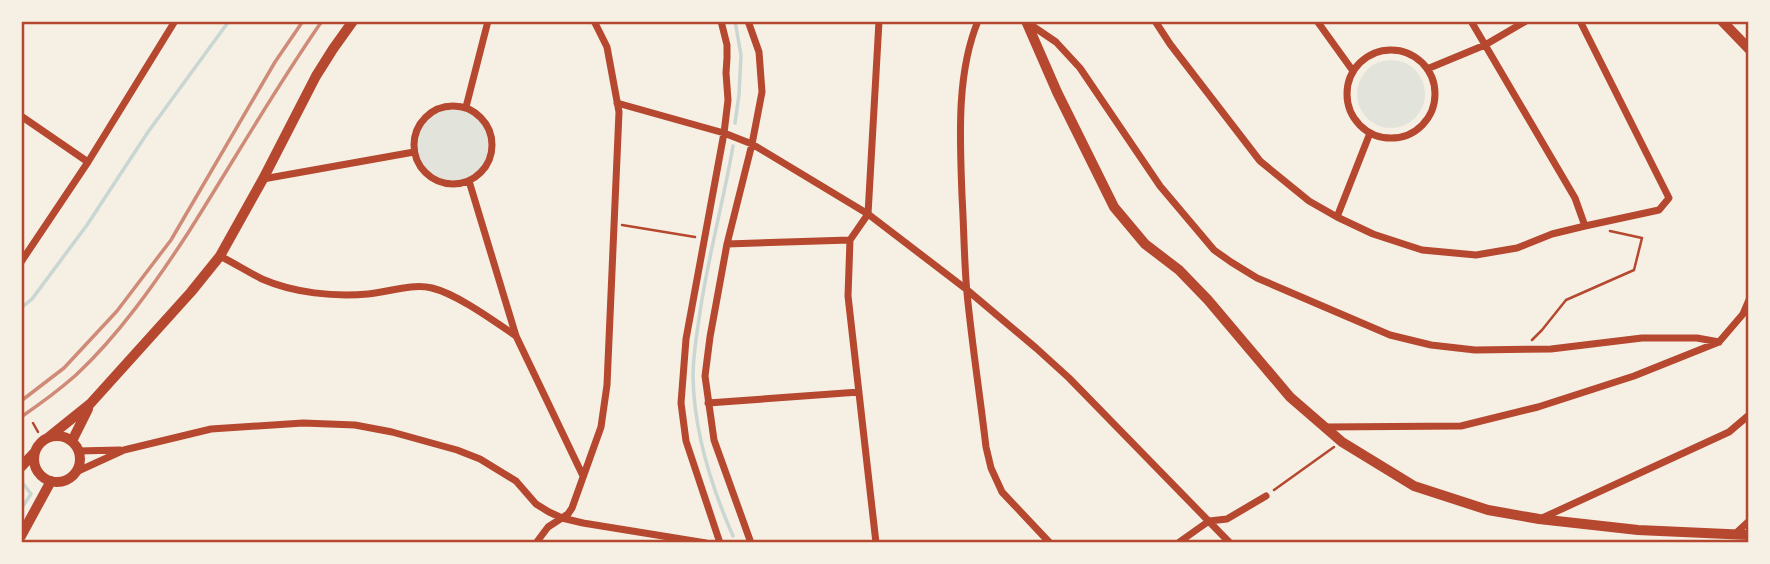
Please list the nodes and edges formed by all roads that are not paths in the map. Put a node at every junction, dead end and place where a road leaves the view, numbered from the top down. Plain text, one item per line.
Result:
1 (175, 21) edge
2 (353, 21) edge
3 (488, 21) edge
4 (594, 21) edge
5 (721, 21) edge
6 (748, 21) edge
7 (879, 21) edge
8 (978, 21) edge
9 (1155, 21) edge
10 (1317, 21) edge
11 (1471, 21) edge
12 (1526, 21) edge
13 (1580, 21) edge
14 (1722, 21) edge
15 (1027, 22) edge
16 (1485, 45) junction
17 (1749, 49) edge
18 (1427, 69) junction
19 (1353, 71) junction
20 (617, 103) junction
21 (466, 107) junction
22 (21, 116) edge
23 (724, 133) junction
24 (1370, 133) junction
25 (752, 144) junction
26 (414, 152) junction
27 (88, 162) junction
28 (263, 179) junction
29 (469, 181) junction
30 (868, 214) junction
31 (1337, 218) junction
32 (1585, 226) junction
33 (850, 240) junction
34 (727, 244) junction
35 (220, 256) junction
36 (21, 262) edge
37 (966, 289) junction
38 (1749, 300) edge
39 (516, 336) junction
40 (1719, 342) junction
41 (859, 392) junction
42 (708, 403) junction
43 (90, 404) junction
44 (1749, 415) edge
45 (1325, 427) junction
46 (46, 439) junction
47 (75, 446) junction
48 (124, 450) junction
49 (35, 452) junction
50 (21, 467) edge
51 (76, 472) junction
52 (583, 476) junction
53 (51, 481) junction
54 (1266, 496) road end
55 (562, 518) junction
56 (1539, 519) junction
57 (1209, 521) junction
58 (1749, 521) edge
59 (1735, 534) junction
60 (1749, 535) edge
61 (21, 536) edge
62 (536, 543) edge
63 (706, 543) edge
64 (720, 543) edge
65 (751, 543) edge
66 (876, 543) edge
67 (1050, 543) edge
68 (1178, 543) edge
69 (1230, 543) edge

1 - 27 street
2 - 28 main road
3 - 21 street
4 - 20 street
5 - 23 street
6 - 25 street
7 - 30 street
8 - 37 street
9 - 31 street
10 - 19 street
11 - 16 street
12 - 16 street
13 - 32 street
14 - 17 street
15 - 40 street
15 - 45 street
16 - 18 street
16 - 32 street
18 - 19 street
18 - 24 street
19 - 24 street
20 - 23 street
20 - 52 street
21 - 26 street
21 - 29 street
22 - 27 street
23 - 25 street
23 - 64 street
24 - 31 street
25 - 30 street
25 - 34 street
26 - 28 street
26 - 29 street
27 - 36 street
28 - 35 main road
29 - 39 street
30 - 33 street
30 - 37 street
31 - 32 street
33 - 34 street
33 - 41 street
34 - 42 street
35 - 39 street
35 - 43 main road
37 - 57 street
37 - 67 street
38 - 40 street
39 - 52 street
40 - 45 street
41 - 42 street
41 - 66 street
42 - 65 street
43 - 46 main road
43 - 47 main road
44 - 56 street
45 - 56 street
46 - 47 main road
46 - 49 main road
47 - 48 street
47 - 51 main road
48 - 51 street
48 - 55 street
49 - 50 main road
49 - 53 main road
51 - 53 main road
52 - 55 street
53 - 61 main road
54 - 57 street
55 - 62 street
55 - 63 street
56 - 59 street
57 - 68 street
57 - 69 street
58 - 59 street
59 - 60 street

